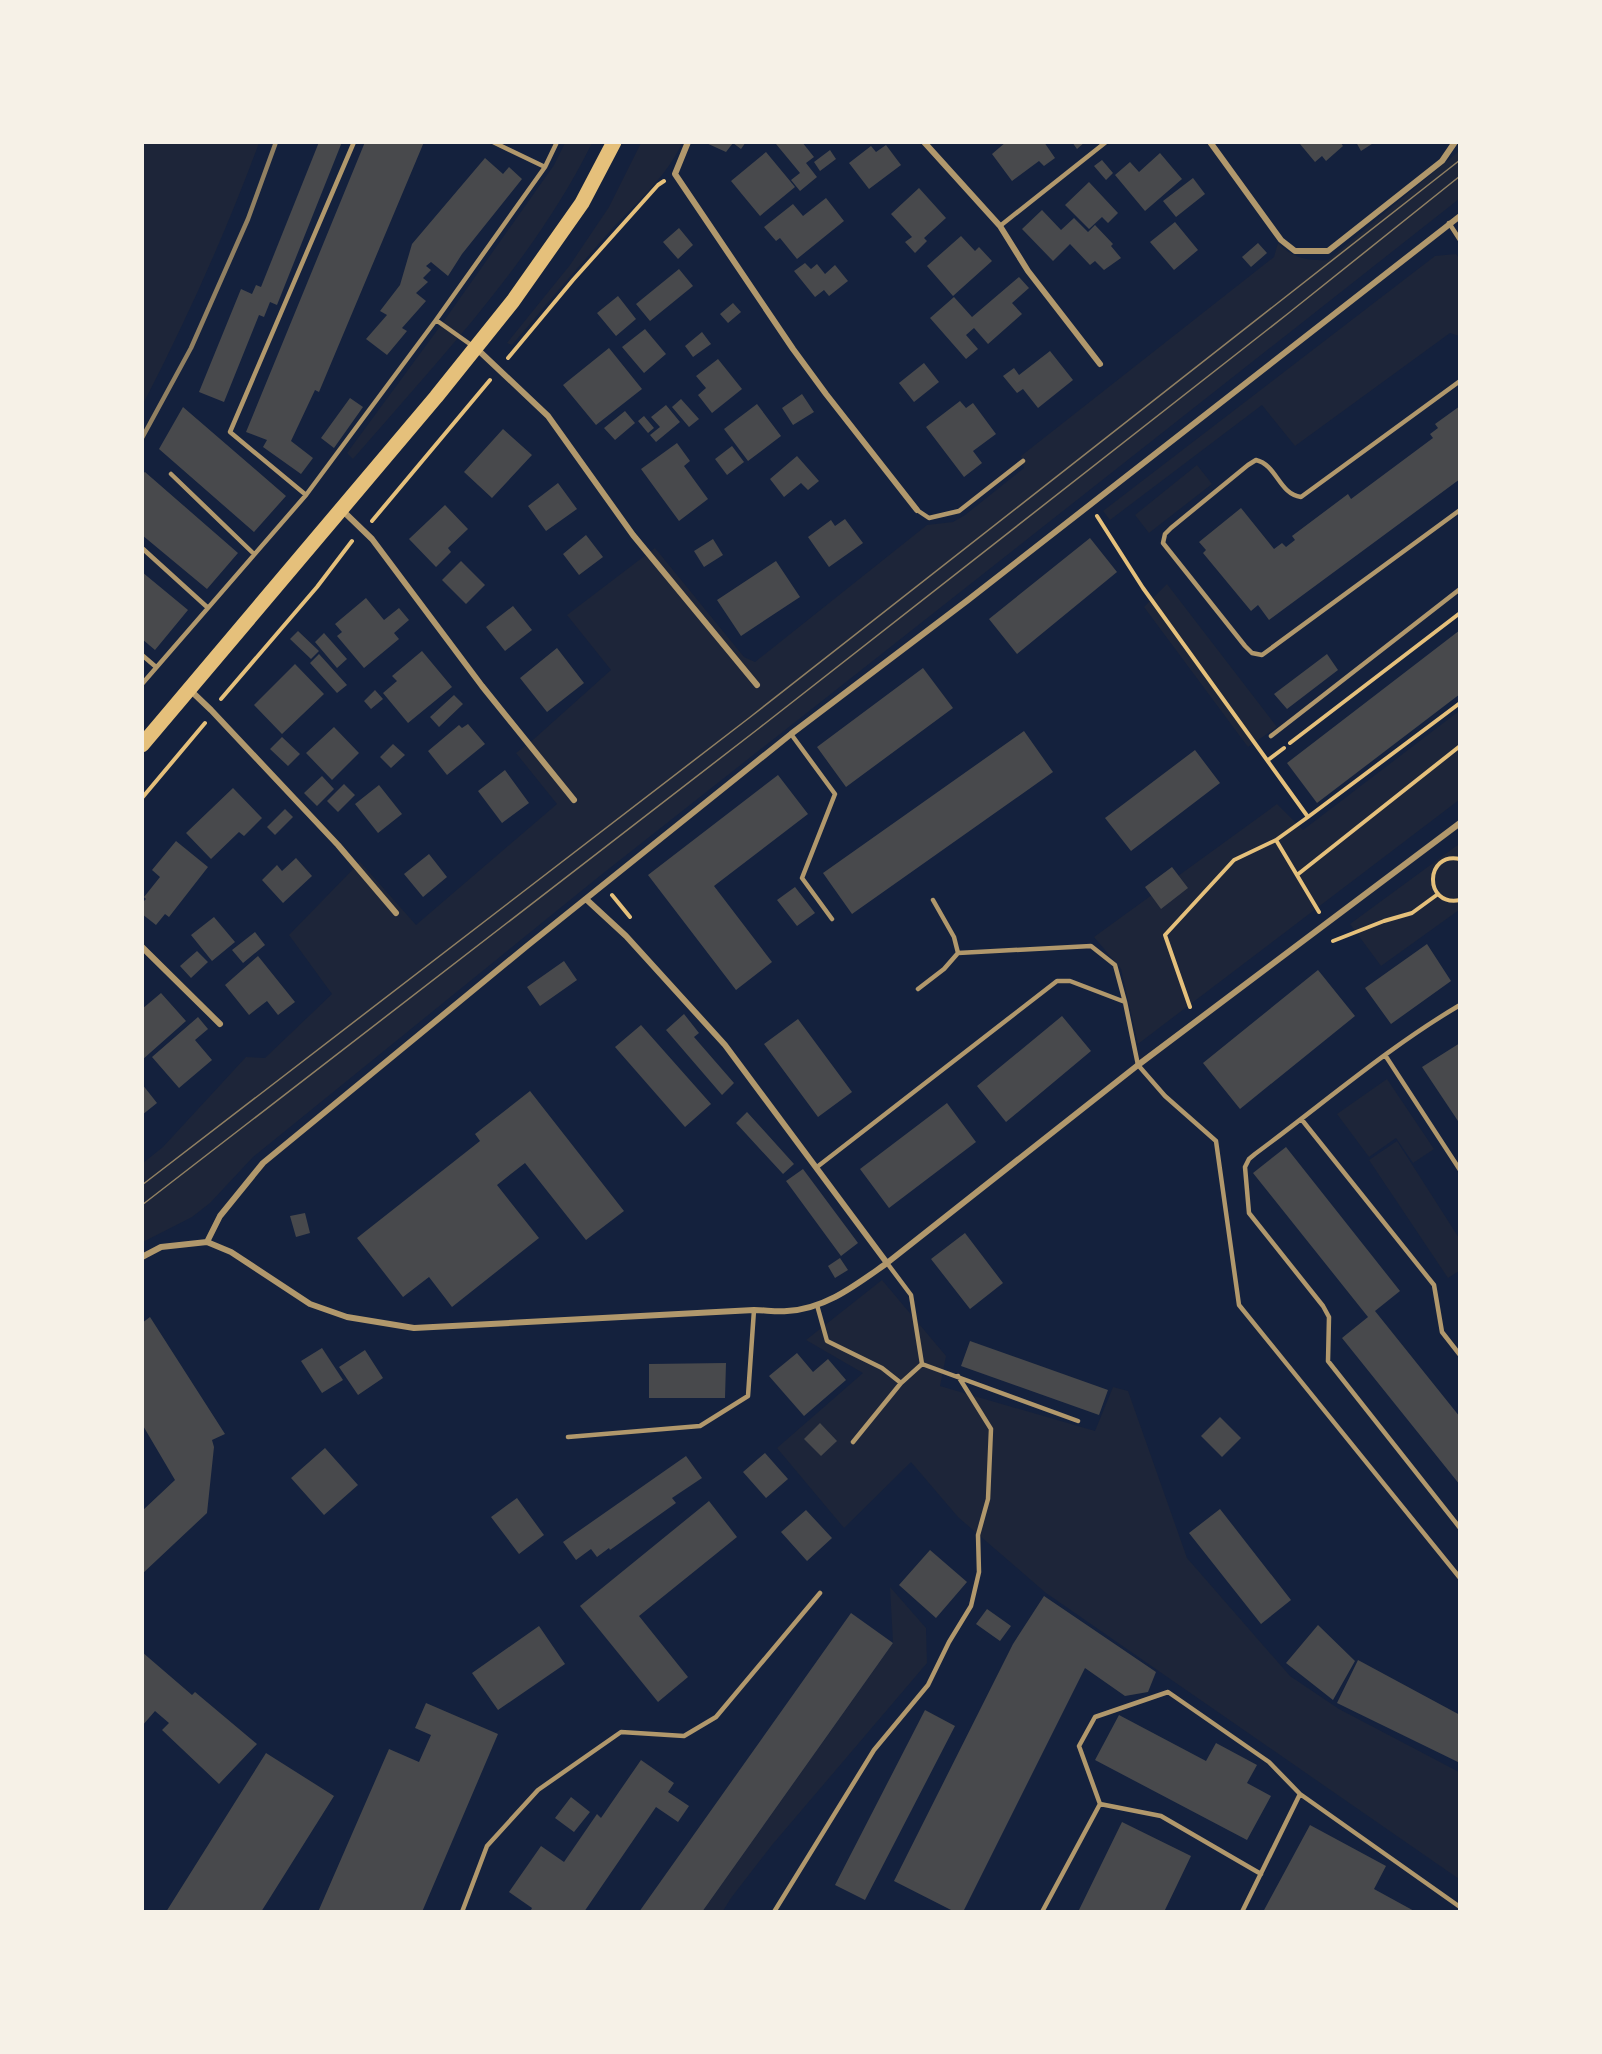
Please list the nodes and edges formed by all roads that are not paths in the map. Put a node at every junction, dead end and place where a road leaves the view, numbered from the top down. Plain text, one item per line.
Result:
1 (354, 142) edge
2 (493, 142) edge
3 (557, 142) edge
4 (614, 142) edge
5 (688, 142) edge
6 (924, 142) edge
7 (1106, 142) edge
8 (1210, 142) edge
9 (1455, 142) edge
10 (545, 167) junction
11 (1460, 216) edge
12 (1449, 223) junction
13 (1000, 226) junction
14 (1460, 240) edge
15 (436, 320) junction
16 (475, 347) junction
17 (1100, 364) dead end
18 (1460, 381) edge
19 (1023, 461) dead end
20 (171, 474) dead end
21 (306, 495) junction
22 (340, 508) junction
23 (917, 510) joint
24 (1460, 510) edge
25 (142, 548) edge
26 (254, 554) junction
27 (1460, 590) edge
28 (207, 607) junction
29 (142, 655) edge
30 (156, 667) junction
31 (142, 684) edge
32 (757, 685) dead end
33 (189, 689) junction
34 (791, 734) junction
35 (1271, 736) dead end
36 (142, 745) edge
37 (574, 800) dead end
38 (1460, 823) edge
39 (587, 900) junction
40 (933, 900) dead end
41 (396, 913) dead end
42 (832, 919) dead end
43 (142, 947) edge
44 (958, 953) junction
45 (918, 989) dead end
46 (1125, 1002) junction
47 (1460, 1005) edge
48 (220, 1024) dead end
49 (1385, 1055) junction
50 (1138, 1065) junction
51 (1302, 1120) junction
52 (817, 1167) junction
53 (1460, 1170) edge
54 (207, 1242) junction
55 (142, 1257) edge
56 (887, 1263) junction
57 (817, 1305) junction
58 (754, 1310) junction
59 (1460, 1355) edge
60 (922, 1364) junction
61 (958, 1376) junction
62 (901, 1383) junction
63 (1078, 1421) dead end
64 (568, 1437) dead end
65 (853, 1442) dead end
66 (1460, 1528) edge
67 (1460, 1578) edge
68 (820, 1593) dead end
69 (1300, 1794) junction
70 (1101, 1804) junction
71 (1261, 1874) junction
72 (1460, 1907) edge
73 (462, 1911) edge
74 (774, 1911) edge
75 (1042, 1911) edge
76 (1242, 1911) edge

1 - 21 lane
2 - 10 lane
3 - 10 lane
4 - 16 main road
5 - 23 street
6 - 13 street
7 - 13 lane
8 - 9 street
10 - 15 lane
11 - 12 street
12 - 14 lane
12 - 34 street
13 - 17 street
15 - 16 lane
15 - 21 lane
16 - 22 main road
16 - 32 street
18 - 24 lane
19 - 23 lane
20 - 26 lane
21 - 26 lane
22 - 33 main road
22 - 37 street
25 - 28 lane
26 - 28 lane
27 - 35 lane
28 - 30 lane
29 - 30 lane
30 - 31 lane
33 - 36 main road
33 - 41 street
34 - 39 street
34 - 42 lane
38 - 50 street
39 - 52 street
39 - 54 street
40 - 44 lane
43 - 48 street
44 - 45 lane
44 - 46 lane
46 - 50 lane
46 - 52 lane
47 - 49 lane
49 - 51 lane
49 - 53 lane
50 - 56 street
50 - 67 lane
51 - 59 lane
51 - 66 lane
52 - 56 street
54 - 55 street
54 - 58 street
56 - 57 street
56 - 60 lane
57 - 58 street
57 - 62 lane
58 - 64 lane
60 - 61 lane
60 - 62 lane
61 - 63 lane
61 - 74 lane
62 - 65 lane
68 - 73 lane
69 - 70 lane
69 - 71 lane
69 - 72 lane
70 - 71 lane
70 - 75 lane
71 - 76 lane

